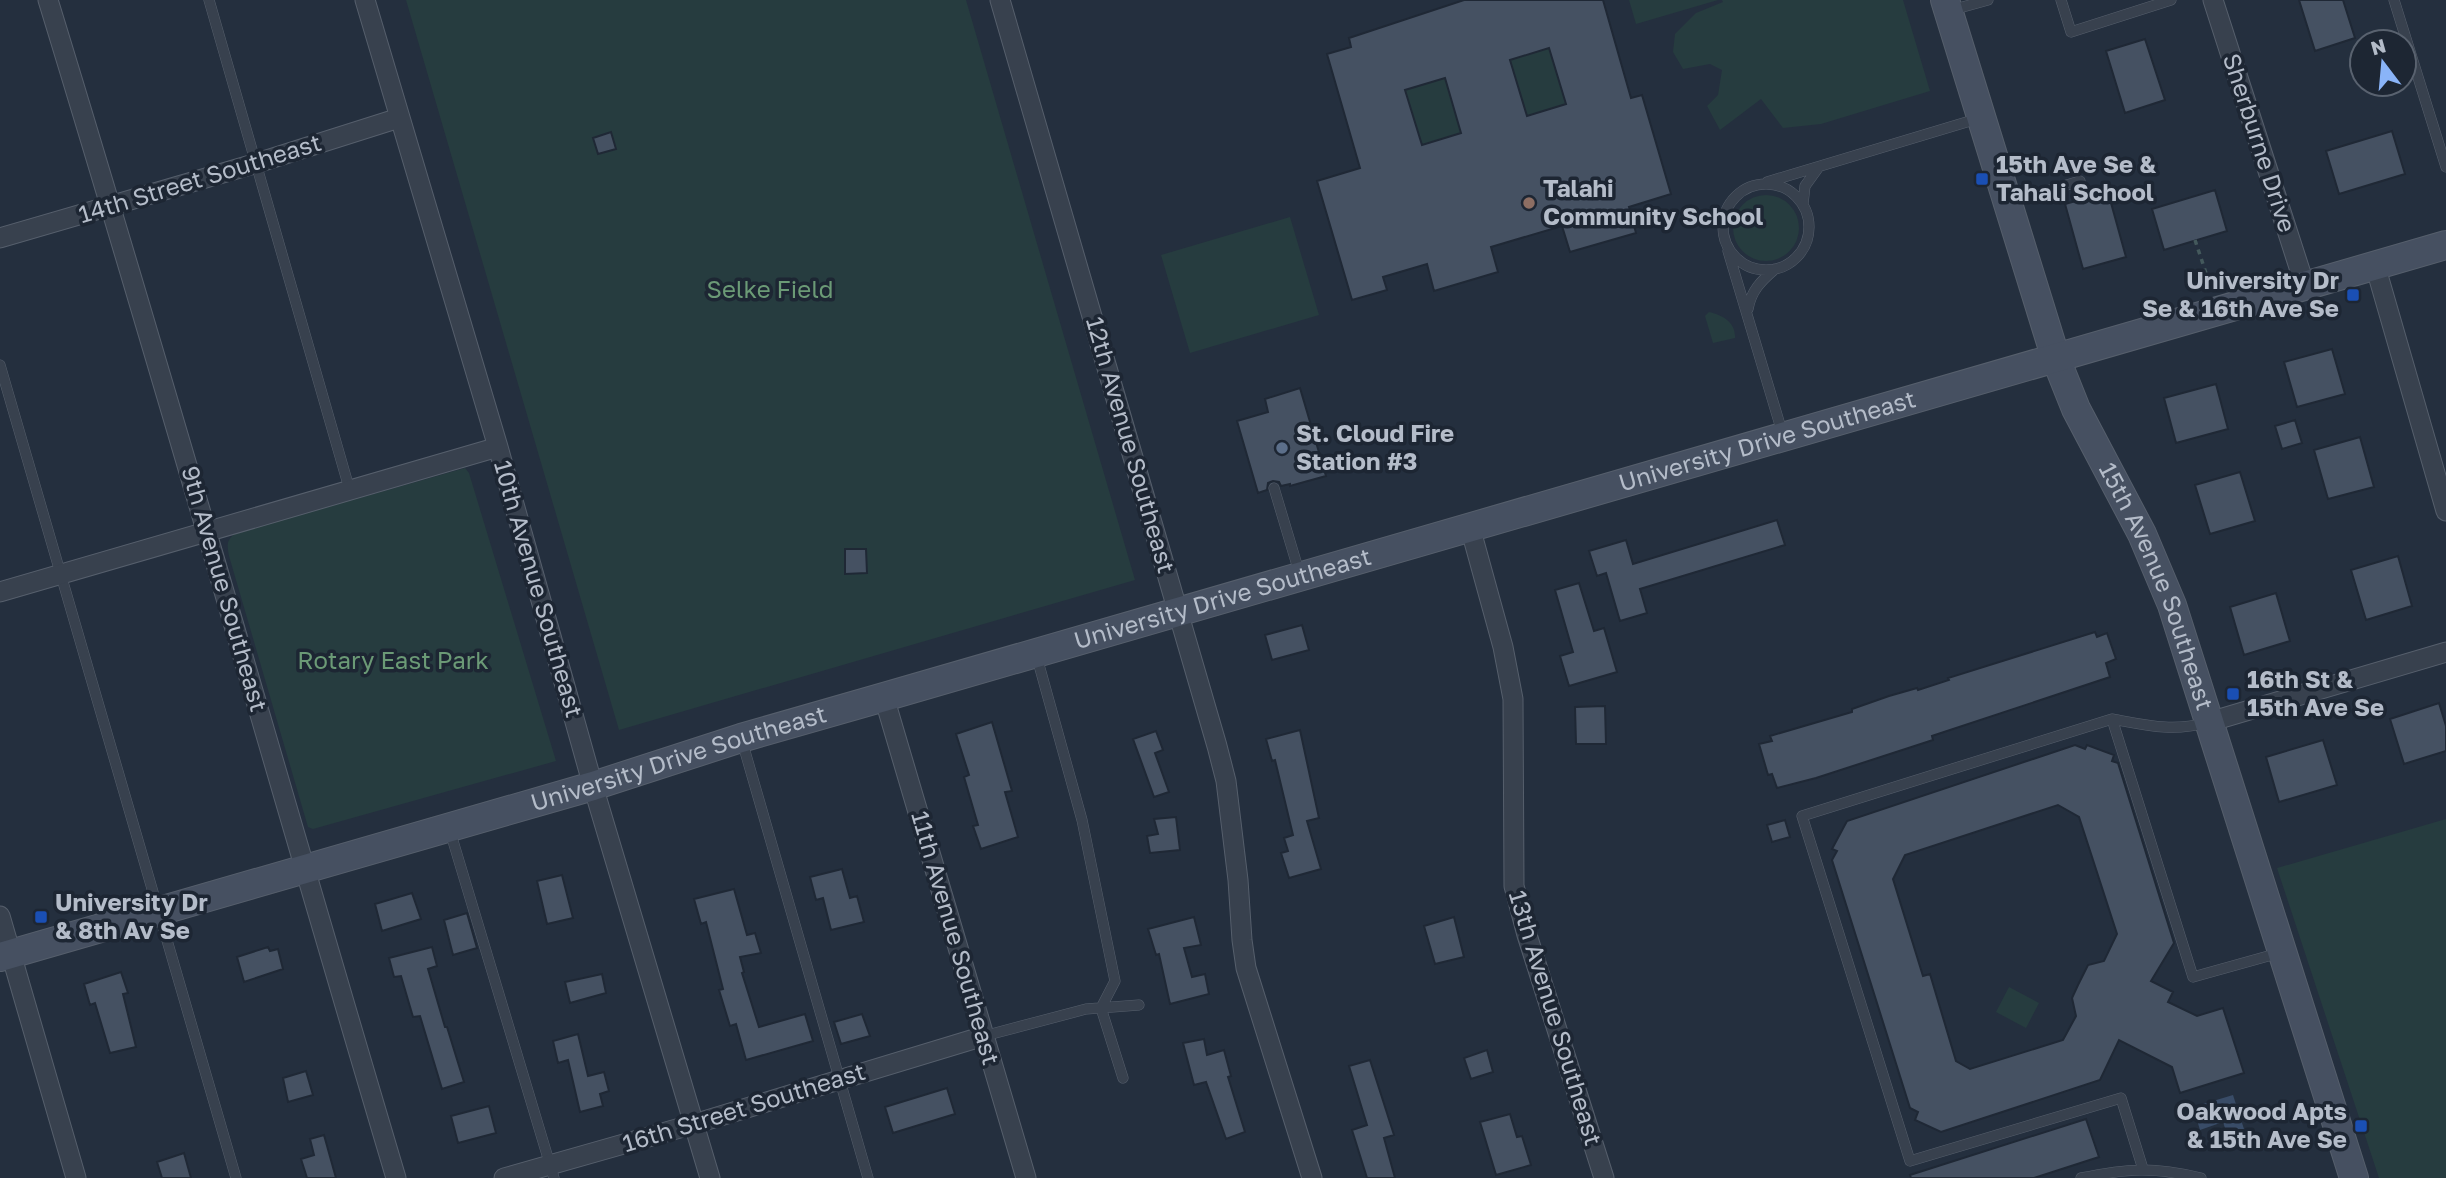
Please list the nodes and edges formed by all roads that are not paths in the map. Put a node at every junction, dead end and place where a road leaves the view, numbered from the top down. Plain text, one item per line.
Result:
1 (48, 0) edge
2 (209, 0) edge
3 (365, 0) edge
4 (1000, 0) edge
5 (1988, 0) edge
6 (2061, 0) edge
7 (2171, 0) edge
8 (2213, 0) edge
9 (2394, 0) edge
10 (1947, 6) edge
11 (399, 118) junction
12 (1980, 118) junction
13 (257, 163) junction
14 (1820, 166) junction
15 (2446, 167) edge
16 (2080, 181) dead end
17 (1756, 185) junction
18 (2007, 203) junction
19 (1803, 205) junction
20 (111, 206) junction
21 (0, 238) edge
22 (1726, 244) junction
23 (2446, 244) edge
24 (2375, 265) junction
25 (1775, 269) junction
26 (2305, 286) junction
27 (1748, 313) junction
28 (2056, 359) junction
29 (0, 365) edge
30 (1784, 438) junction
31 (498, 447) junction
32 (1274, 488) dead end
33 (350, 491) junction
34 (2446, 511) edge
35 (1470, 527) junction
36 (208, 533) junction
37 (62, 575) junction
38 (1301, 576) junction
39 (0, 592) edge
40 (1178, 612) junction
41 (2446, 652) edge
42 (1036, 653) junction
43 (884, 697) junction
44 (2112, 719) junction
45 (2210, 722) junction
46 (741, 738) junction
47 (593, 786) junction
48 (449, 827) junction
49 (304, 868) junction
50 (157, 910) junction
51 (0, 916) edge
52 (2282, 952) junction
53 (5, 955) edge
54 (1139, 1005) dead end
55 (1101, 1008) junction
56 (984, 1036) junction
57 (1123, 1078) dead end
58 (840, 1080) junction
59 (694, 1124) junction
60 (2143, 1169) junction
61 (552, 1172) edge
62 (76, 1178) edge
63 (236, 1178) edge
64 (396, 1178) edge
65 (504, 1178) edge
66 (710, 1178) edge
67 (868, 1178) edge
68 (1026, 1178) edge
69 (1312, 1178) edge
70 (1604, 1178) edge
71 (2081, 1178) edge
72 (2201, 1178) edge
73 (2354, 1178) edge

1 - 20 street, 9th Avenue Southeast
2 - 13 lane
3 - 11 street, 10th Avenue Southeast
4 - 40 street, 12th Avenue Southeast
5 - 10 lane
6 - 7 lane
8 - 26 street, Sherburne Drive
9 - 15 lane
10 - 12 street, 15th Avenue Southeast
11 - 13 street, 14th Street Southeast
11 - 31 street, 10th Avenue Southeast
12 - 14 lane
12 - 18 street, 15th Avenue Southeast
13 - 20 street, 14th Street Southeast
13 - 33 lane
14 - 17 lane
14 - 19 lane
16 - 18 lane
17 - 19 lane
17 - 22 lane
18 - 28 street, 15th Avenue Southeast
19 - 25 lane
20 - 21 street, 14th Street Southeast
20 - 36 street, 9th Avenue Southeast
22 - 25 lane
22 - 27 lane
23 - 24 street, University Drive Southeast
24 - 26 street, University Drive Southeast
24 - 34 street
25 - 27 lane
26 - 28 street, University Drive Southeast
27 - 30 lane
28 - 30 street, University Drive Southeast
28 - 45 street, 15th Avenue Southeast
29 - 37 lane
30 - 35 street, University Drive Southeast
31 - 33 street
31 - 47 street, 10th Avenue Southeast
32 - 38 lane
33 - 36 street
35 - 38 street, University Drive Southeast
35 - 70 street, 13th Avenue Southeast
36 - 37 street
36 - 49 street, 9th Avenue Southeast
37 - 39 street
37 - 50 lane
38 - 40 street, University Drive Southeast
40 - 42 street, University Drive Southeast
40 - 69 street, 12th Avenue Southeast
41 - 45 street
42 - 43 street, University Drive Southeast
42 - 55 lane
43 - 46 street, University Drive Southeast
43 - 56 street, 11th Avenue Southeast
44 - 45 lane
44 - 52 lane
44 - 60 lane
45 - 52 street, 15th Avenue Southeast
46 - 47 street, University Drive Southeast
46 - 58 lane
47 - 48 street, University Drive Southeast
47 - 59 street, 10th Avenue Southeast
48 - 49 street, University Drive Southeast
48 - 61 lane
49 - 50 street, University Drive Southeast
49 - 64 street, 9th Avenue Southeast
50 - 53 street, University Drive Southeast
50 - 63 lane
51 - 53 street
52 - 73 street, 15th Avenue Southeast
53 - 62 street
54 - 55 lane
55 - 56 lane
55 - 57 lane
56 - 58 street, 16th Street Southeast
56 - 68 street, 11th Avenue Southeast
58 - 59 street, 16th Street Southeast
58 - 67 lane
59 - 61 street, 16th Street Southeast
59 - 66 street, 10th Avenue Southeast
60 - 71 lane
60 - 72 lane
61 - 65 street, 16th Street Southeast

